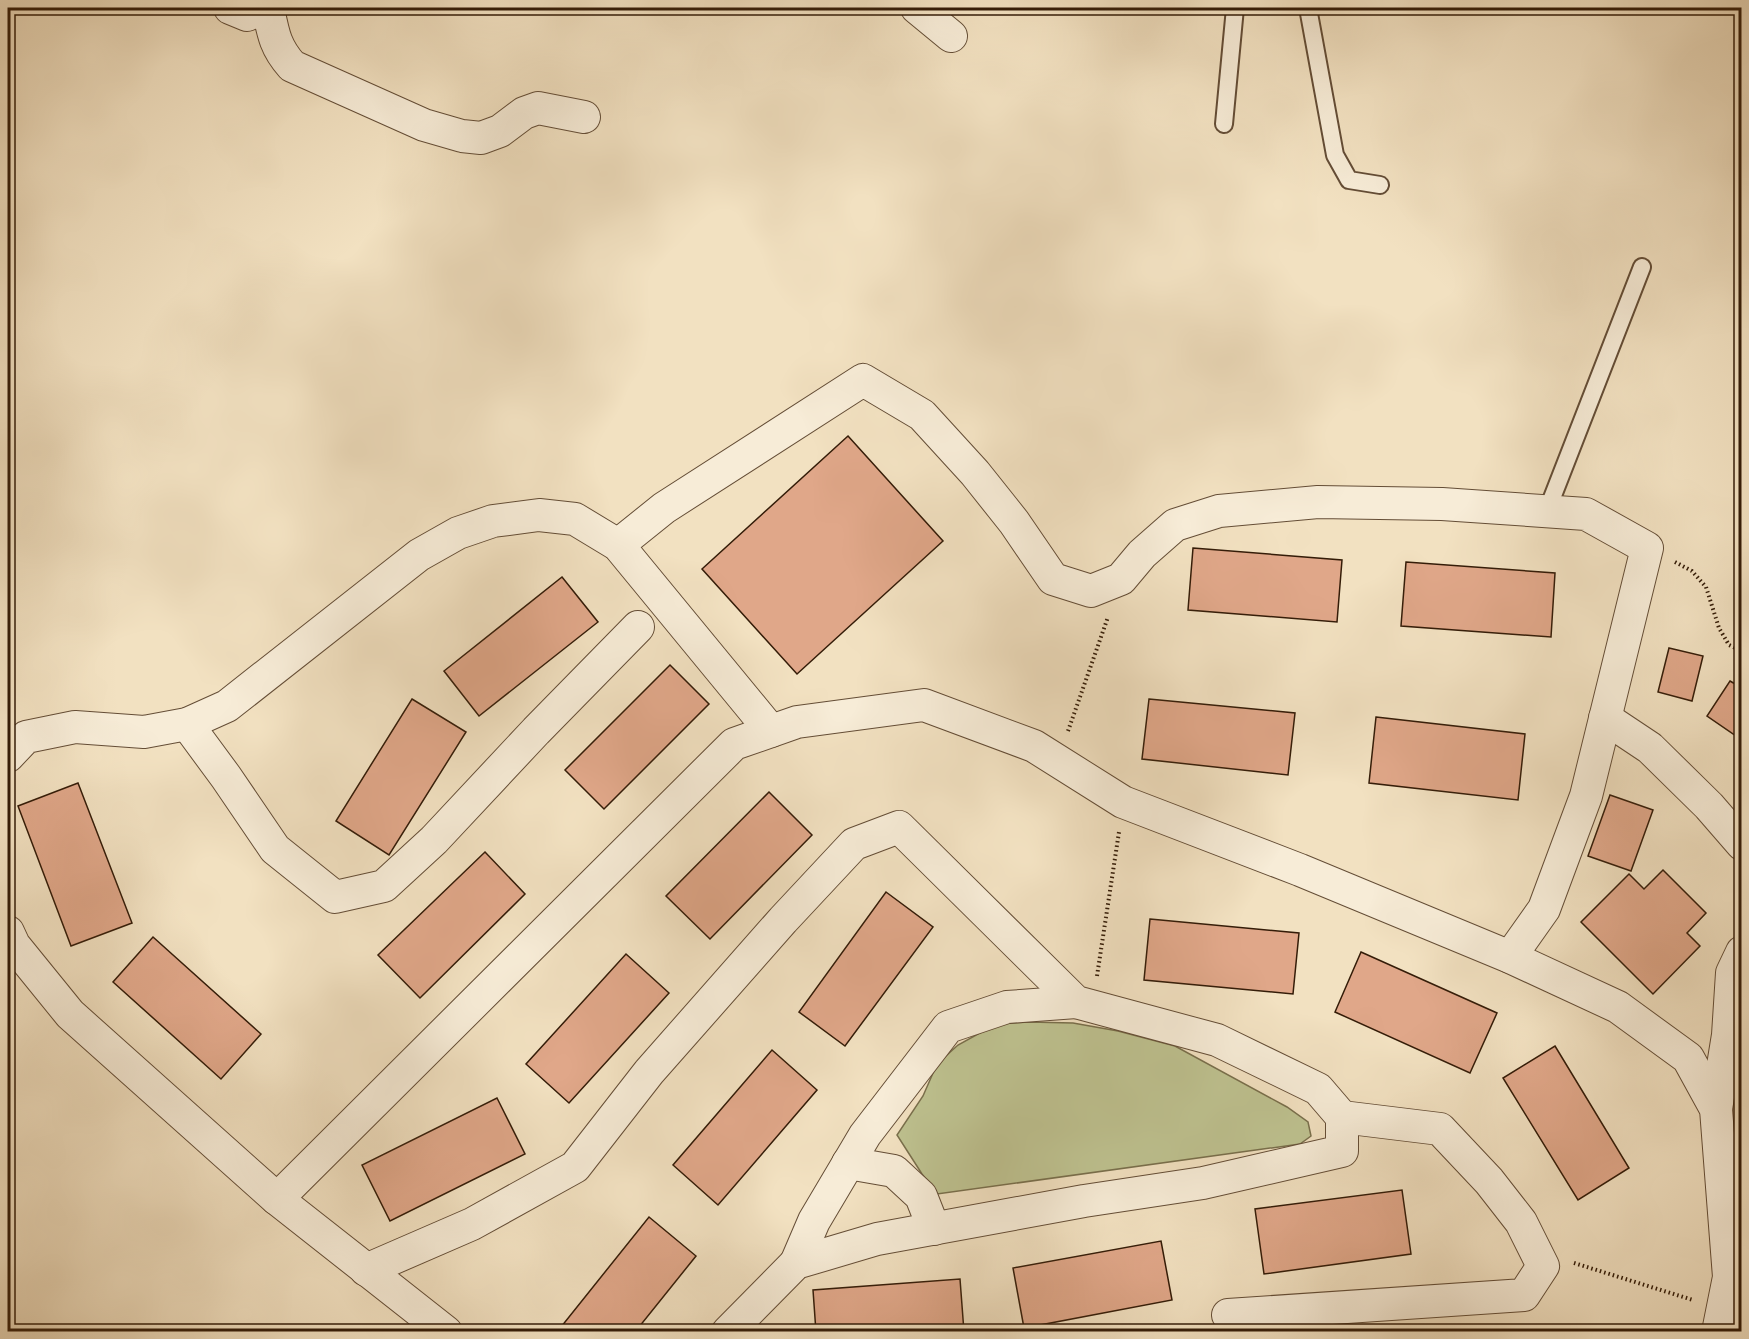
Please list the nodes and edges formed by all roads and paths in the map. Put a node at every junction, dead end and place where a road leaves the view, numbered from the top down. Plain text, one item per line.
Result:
1 (230, 8) edge
2 (263, 8) edge
3 (268, 8) edge
4 (917, 8) edge
5 (1235, 8) edge
6 (1308, 8) edge
7 (951, 36) dead end
8 (584, 117) dead end
9 (1224, 124) dead end
10 (1380, 185) dead end
11 (1642, 267) dead end
12 (1547, 511) junction
13 (618, 545) junction
14 (1647, 548) junction
15 (1120, 579) junction
16 (638, 627) dead end
17 (1742, 651) edge
18 (1605, 718) junction
19 (187, 724) junction
20 (771, 731) junction
21 (8, 756) edge
22 (1058, 761) junction
23 (1123, 802) junction
24 (1742, 844) edge
25 (8, 932) edge
26 (1742, 952) edge
27 (1510, 957) junction
28 (1084, 1004) junction
29 (1716, 1109) junction
30 (1342, 1117) junction
31 (848, 1162) junction
32 (277, 1199) junction
33 (934, 1229) junction
34 (1536, 1251) junction
35 (796, 1263) junction
36 (366, 1270) junction
37 (1228, 1315) dead end
38 (1720, 1321) edge
39 (446, 1332) edge
40 (728, 1332) edge

1 - 2 street
3 - 8 street
4 - 7 street
5 - 9 lane
6 - 10 lane
11 - 12 lane
12 - 14 street
12 - 15 street
13 - 15 street
13 - 19 street
13 - 20 street
14 - 17 path
14 - 18 street
15 - 22 path
16 - 19 street
18 - 24 street
18 - 27 street
19 - 21 street
20 - 22 street
20 - 32 street
22 - 23 street
23 - 27 street
23 - 28 path
25 - 32 street
26 - 29 street
27 - 29 street
28 - 30 street
28 - 31 street
28 - 36 street
29 - 38 street
30 - 33 street
30 - 34 street
31 - 33 street
31 - 35 street
32 - 36 street
33 - 35 street
34 - 37 street
34 - 38 path
35 - 40 street
36 - 39 street

